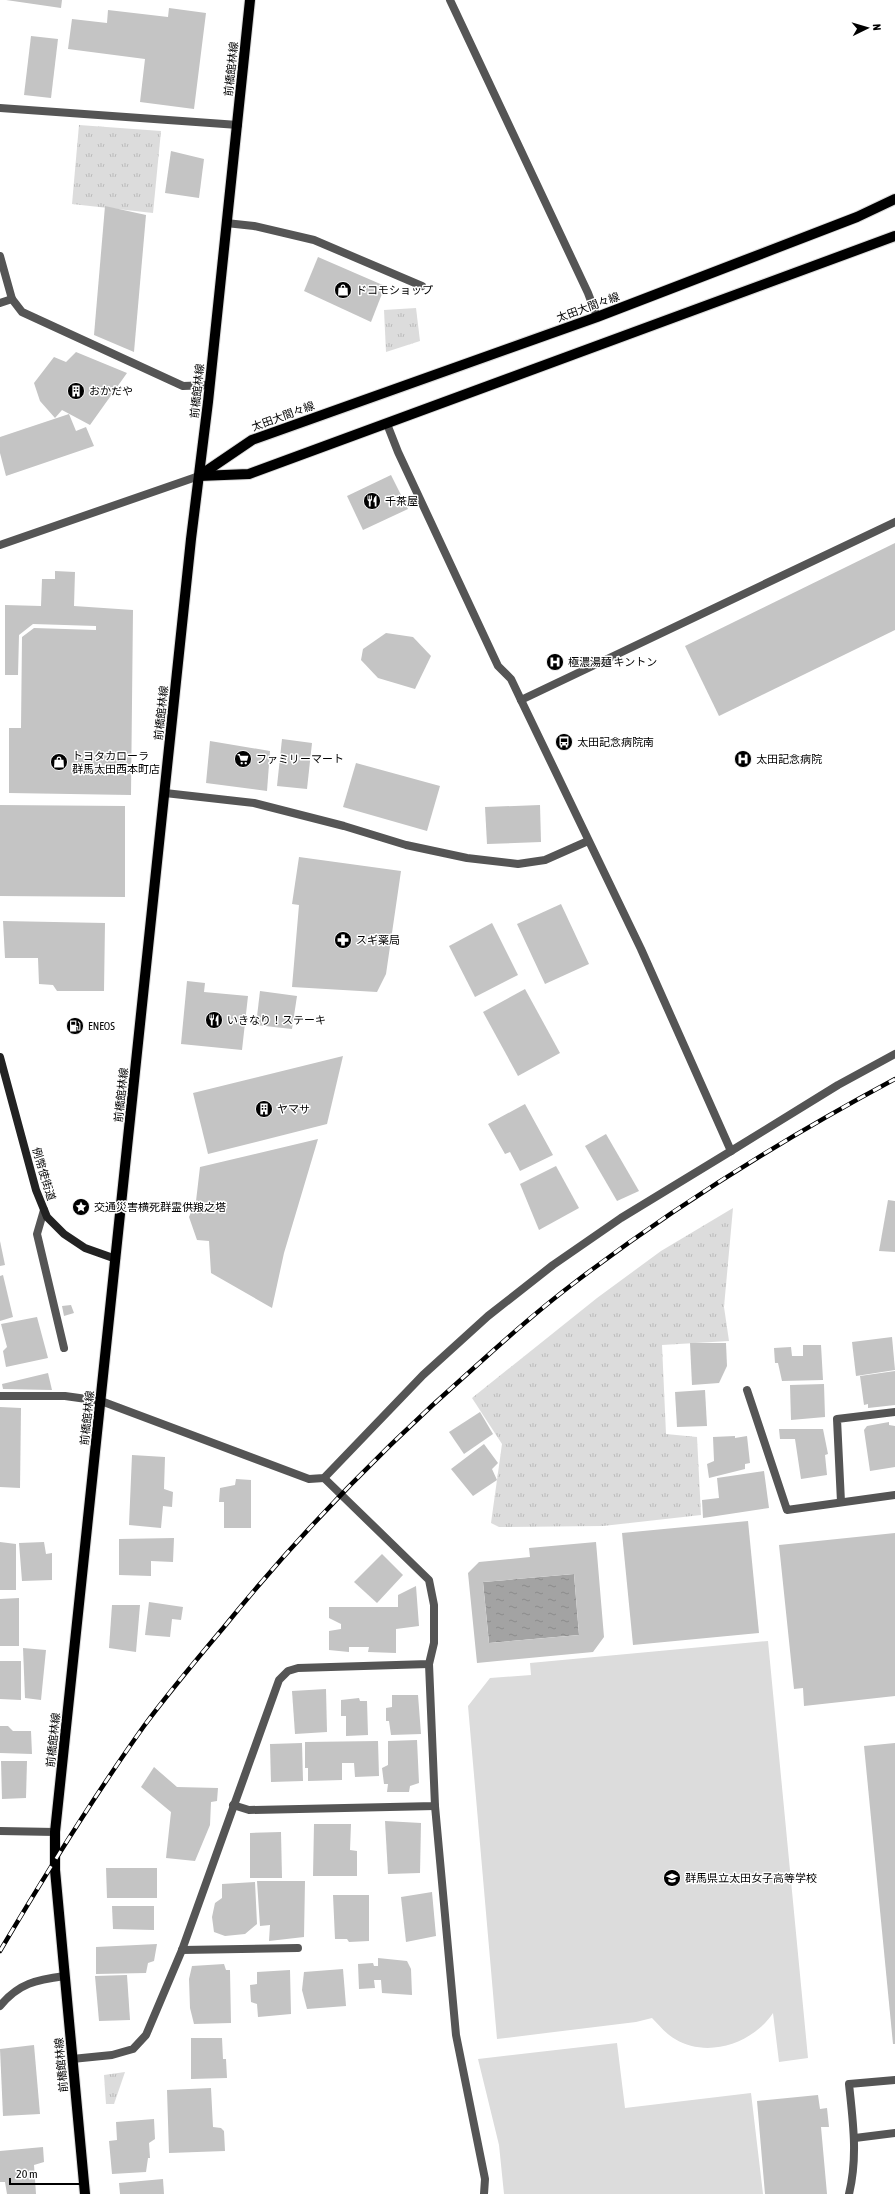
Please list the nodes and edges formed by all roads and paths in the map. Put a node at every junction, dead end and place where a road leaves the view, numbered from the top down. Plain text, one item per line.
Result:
1 (250, 0) edge
2 (450, 0) edge
3 (0, 108) edge
4 (238, 126) junction
5 (895, 199) edge
6 (226, 222) junction
7 (895, 236) edge
8 (0, 256) edge
9 (422, 286) dead end
10 (12, 299) junction
11 (0, 303) edge
12 (597, 317) junction
13 (210, 385) junction
14 (387, 424) junction
15 (198, 476) junction
16 (895, 522) edge
17 (0, 545) edge
18 (521, 700) junction
19 (165, 793) junction
20 (588, 841) junction
21 (895, 1054) edge
22 (0, 1057) edge
23 (731, 1151) junction
24 (44, 1210) junction
25 (116, 1259) junction
26 (64, 1348) dead end
27 (747, 1390) dead end
28 (0, 1396) edge
29 (101, 1401) junction
30 (895, 1412) edge
31 (324, 1478) junction
32 (895, 1495) edge
33 (841, 1502) junction
34 (429, 1664) junction
35 (233, 1805) junction
36 (435, 1806) junction
37 (0, 1831) edge
38 (55, 1832) junction
39 (298, 1948) dead end
40 (182, 1950) junction
41 (65, 1976) junction
42 (0, 2006) edge
43 (72, 2059) junction
44 (895, 2080) edge
45 (895, 2133) edge
46 (854, 2138) junction
47 (85, 2194) edge
48 (484, 2194) edge
49 (849, 2194) edge

1 - 4 main road, 前橋館林線
2 - 12 street
3 - 4 street
4 - 6 main road, 前橋館林線
5 - 12 main road, 太田大間々線
6 - 9 street
6 - 13 main road, 前橋館林線
7 - 14 main road
8 - 10 street
10 - 11 street
10 - 13 street
12 - 15 main road, 太田大間々線
13 - 15 main road, 前橋館林線
14 - 15 main road
14 - 18 street
15 - 17 street
15 - 19 main road, 前橋館林線
16 - 18 street
18 - 20 street
19 - 20 street
19 - 25 main road, 前橋館林線
20 - 23 street
21 - 23 street
22 - 24 main road, 例幣使街道
23 - 31 street
24 - 25 main road, 例幣使街道
24 - 26 street
25 - 29 main road, 前橋館林線
27 - 33 street
28 - 29 street
29 - 31 street
29 - 38 main road, 前橋館林線
30 - 33 street
31 - 34 street
32 - 33 street
34 - 35 street
34 - 36 street
35 - 36 street
35 - 40 street
36 - 48 street
37 - 38 street
38 - 41 main road, 前橋館林線
39 - 40 street
40 - 43 street
41 - 42 street
41 - 43 main road, 前橋館林線
43 - 47 main road, 前橋館林線
44 - 46 street
45 - 46 street
46 - 49 street

